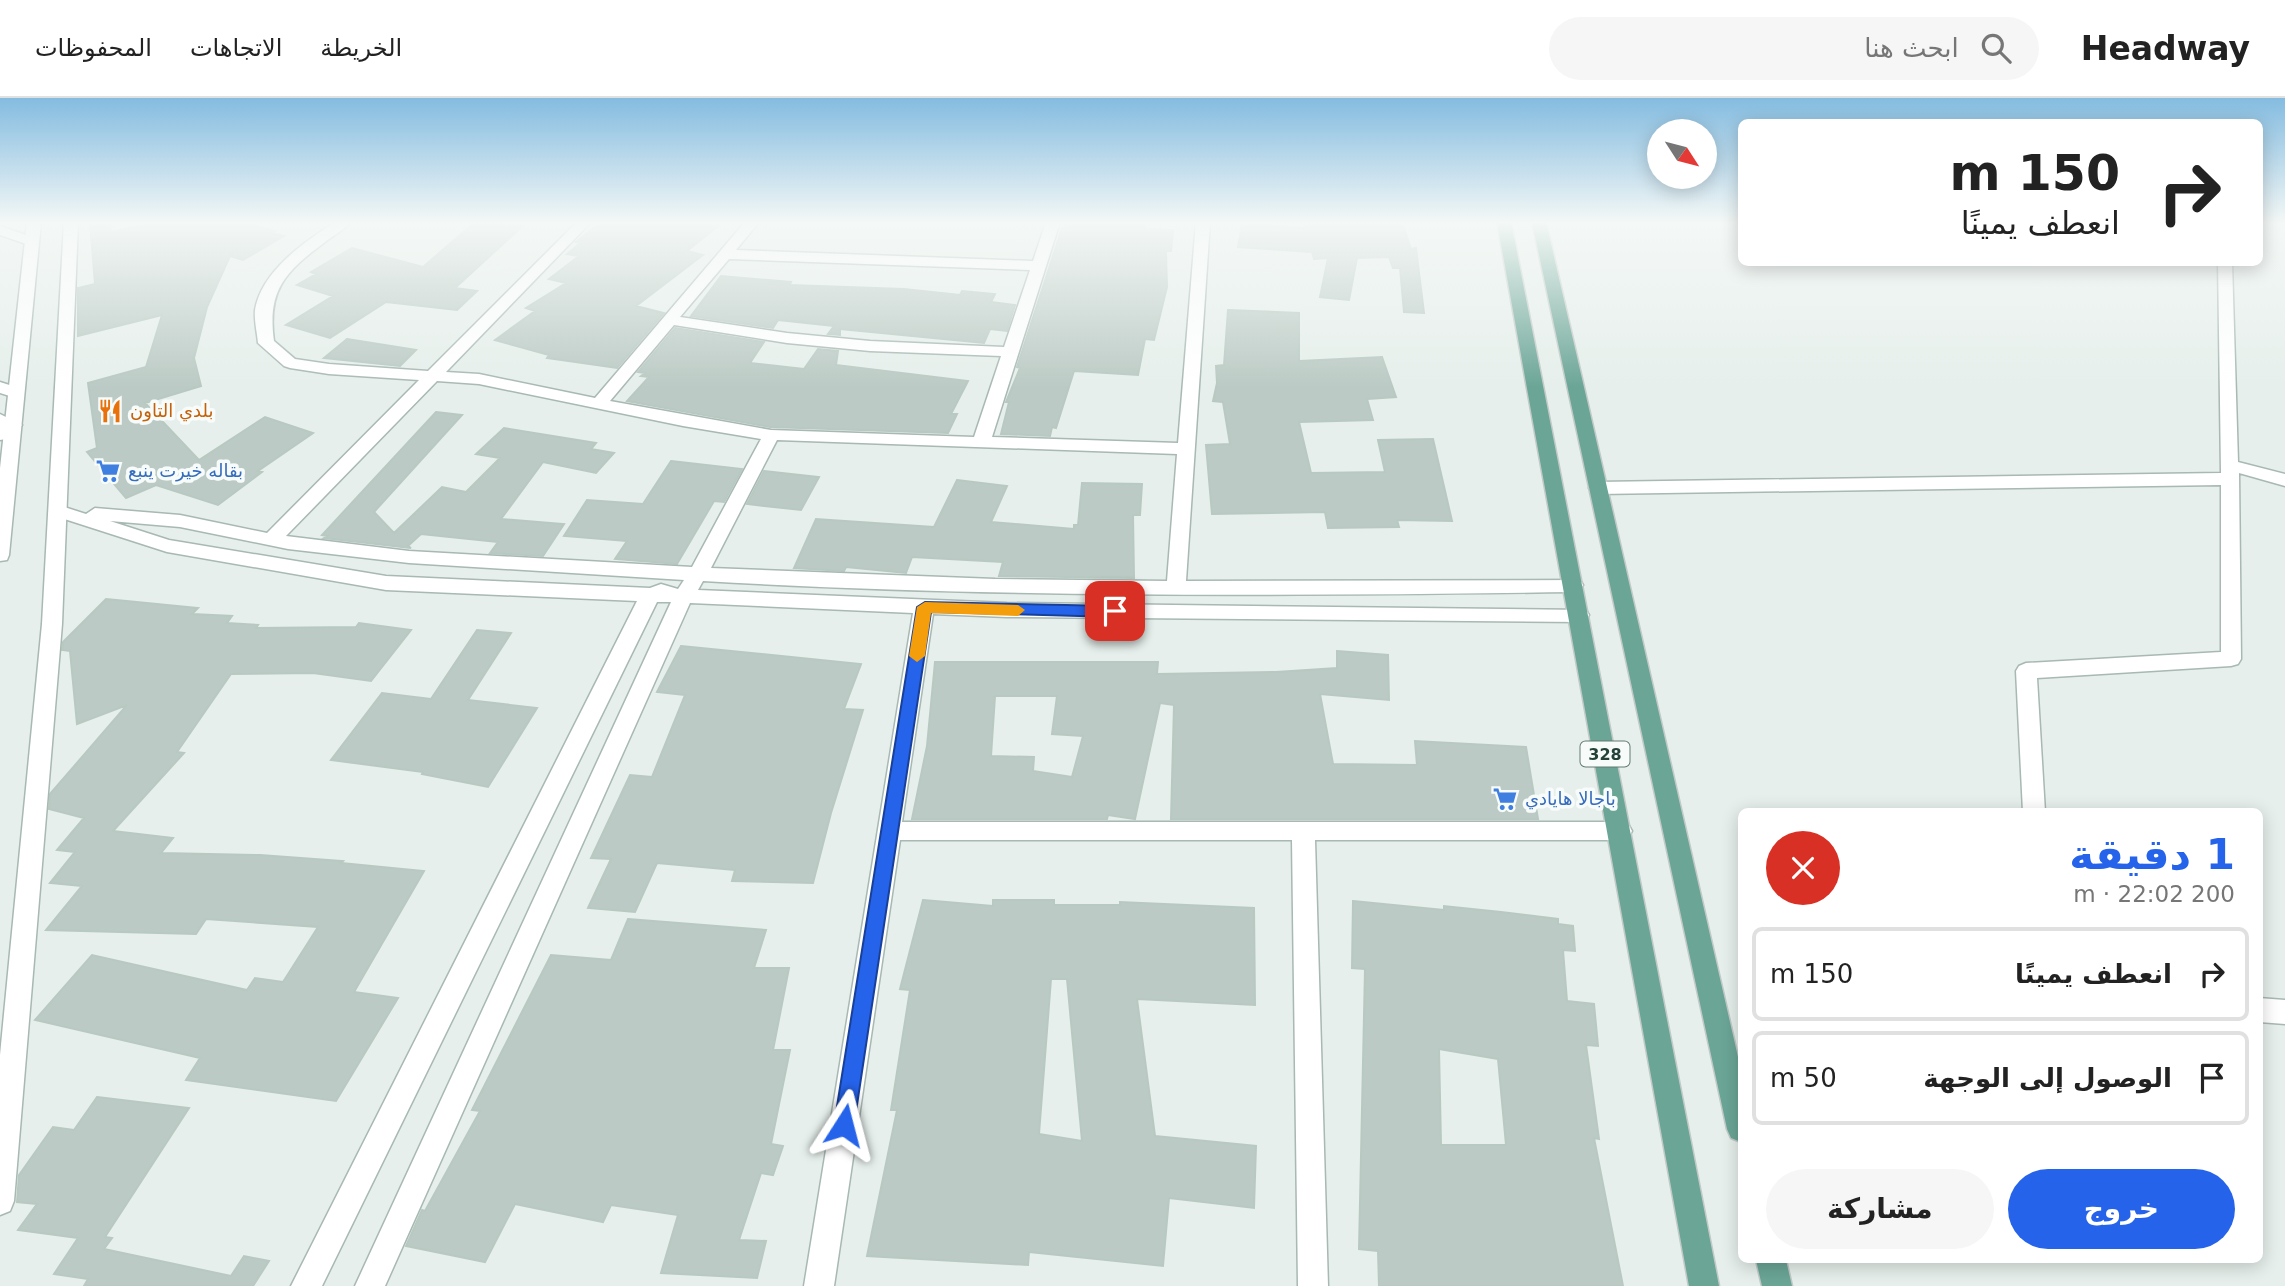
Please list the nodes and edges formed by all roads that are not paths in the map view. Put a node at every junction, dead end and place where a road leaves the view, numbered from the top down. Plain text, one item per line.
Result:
1 (28, 277) edge
2 (69, 277) edge
3 (278, 277) edge
4 (529, 277) edge
5 (705, 277) edge
6 (1034, 277) edge
7 (1199, 277) edge
8 (1515, 277) edge
9 (1551, 277) edge
10 (2225, 277) edge
11 (670, 320) junction
12 (1009, 352) junction
13 (432, 376) junction
14 (0, 387) edge
15 (16, 393) junction
16 (599, 404) junction
17 (4, 427) edge
18 (771, 435) junction
19 (981, 443) junction
20 (1186, 449) junction
21 (5, 460) edge
22 (2230, 472) junction
23 (2285, 480) edge
24 (1598, 488) junction
25 (58, 511) junction
26 (271, 540) junction
27 (0, 555) edge
28 (698, 574) junction
29 (1573, 585) junction
30 (1176, 587) junction
31 (650, 595) junction
32 (683, 597) junction
33 (925, 607) junction
34 (1579, 615) junction
35 (2034, 808) edge
36 (890, 831) junction
37 (1303, 831) junction
38 (1620, 831) junction
39 (2263, 1010) edge
40 (2285, 1012) edge
41 (1738, 1116) edge
42 (0, 1201) edge
43 (1772, 1263) edge
44 (306, 1286) edge
45 (370, 1286) edge
46 (819, 1286) edge
47 (1313, 1286) edge
48 (1704, 1286) edge
49 (1777, 1286) edge

1 - 15 street
2 - 25 street
3 - 13 street
4 - 13 street
5 - 11 street
6 - 12 street
7 - 20 street
8 - 29 main road, 328
9 - 24 main road
10 - 22 street
11 - 12 street
11 - 16 street
12 - 19 street
13 - 16 street
13 - 26 street
14 - 15 street
15 - 17 street
16 - 18 street
17 - 21 street
18 - 19 street
18 - 28 street
19 - 20 street
20 - 30 street
21 - 27 street
22 - 23 street
22 - 24 street
22 - 35 street
24 - 41 main road
25 - 26 street
25 - 31 street
25 - 42 street
26 - 28 street
28 - 30 street
28 - 31 street
28 - 32 street
29 - 30 street
29 - 34 main road, 328
31 - 32 street
31 - 44 street
32 - 33 street
32 - 45 street
33 - 34 street
33 - 36 street
34 - 38 main road, 328
36 - 37 street
36 - 46 street
37 - 38 street
37 - 47 street
38 - 48 main road, 328
39 - 40 street
43 - 49 main road

